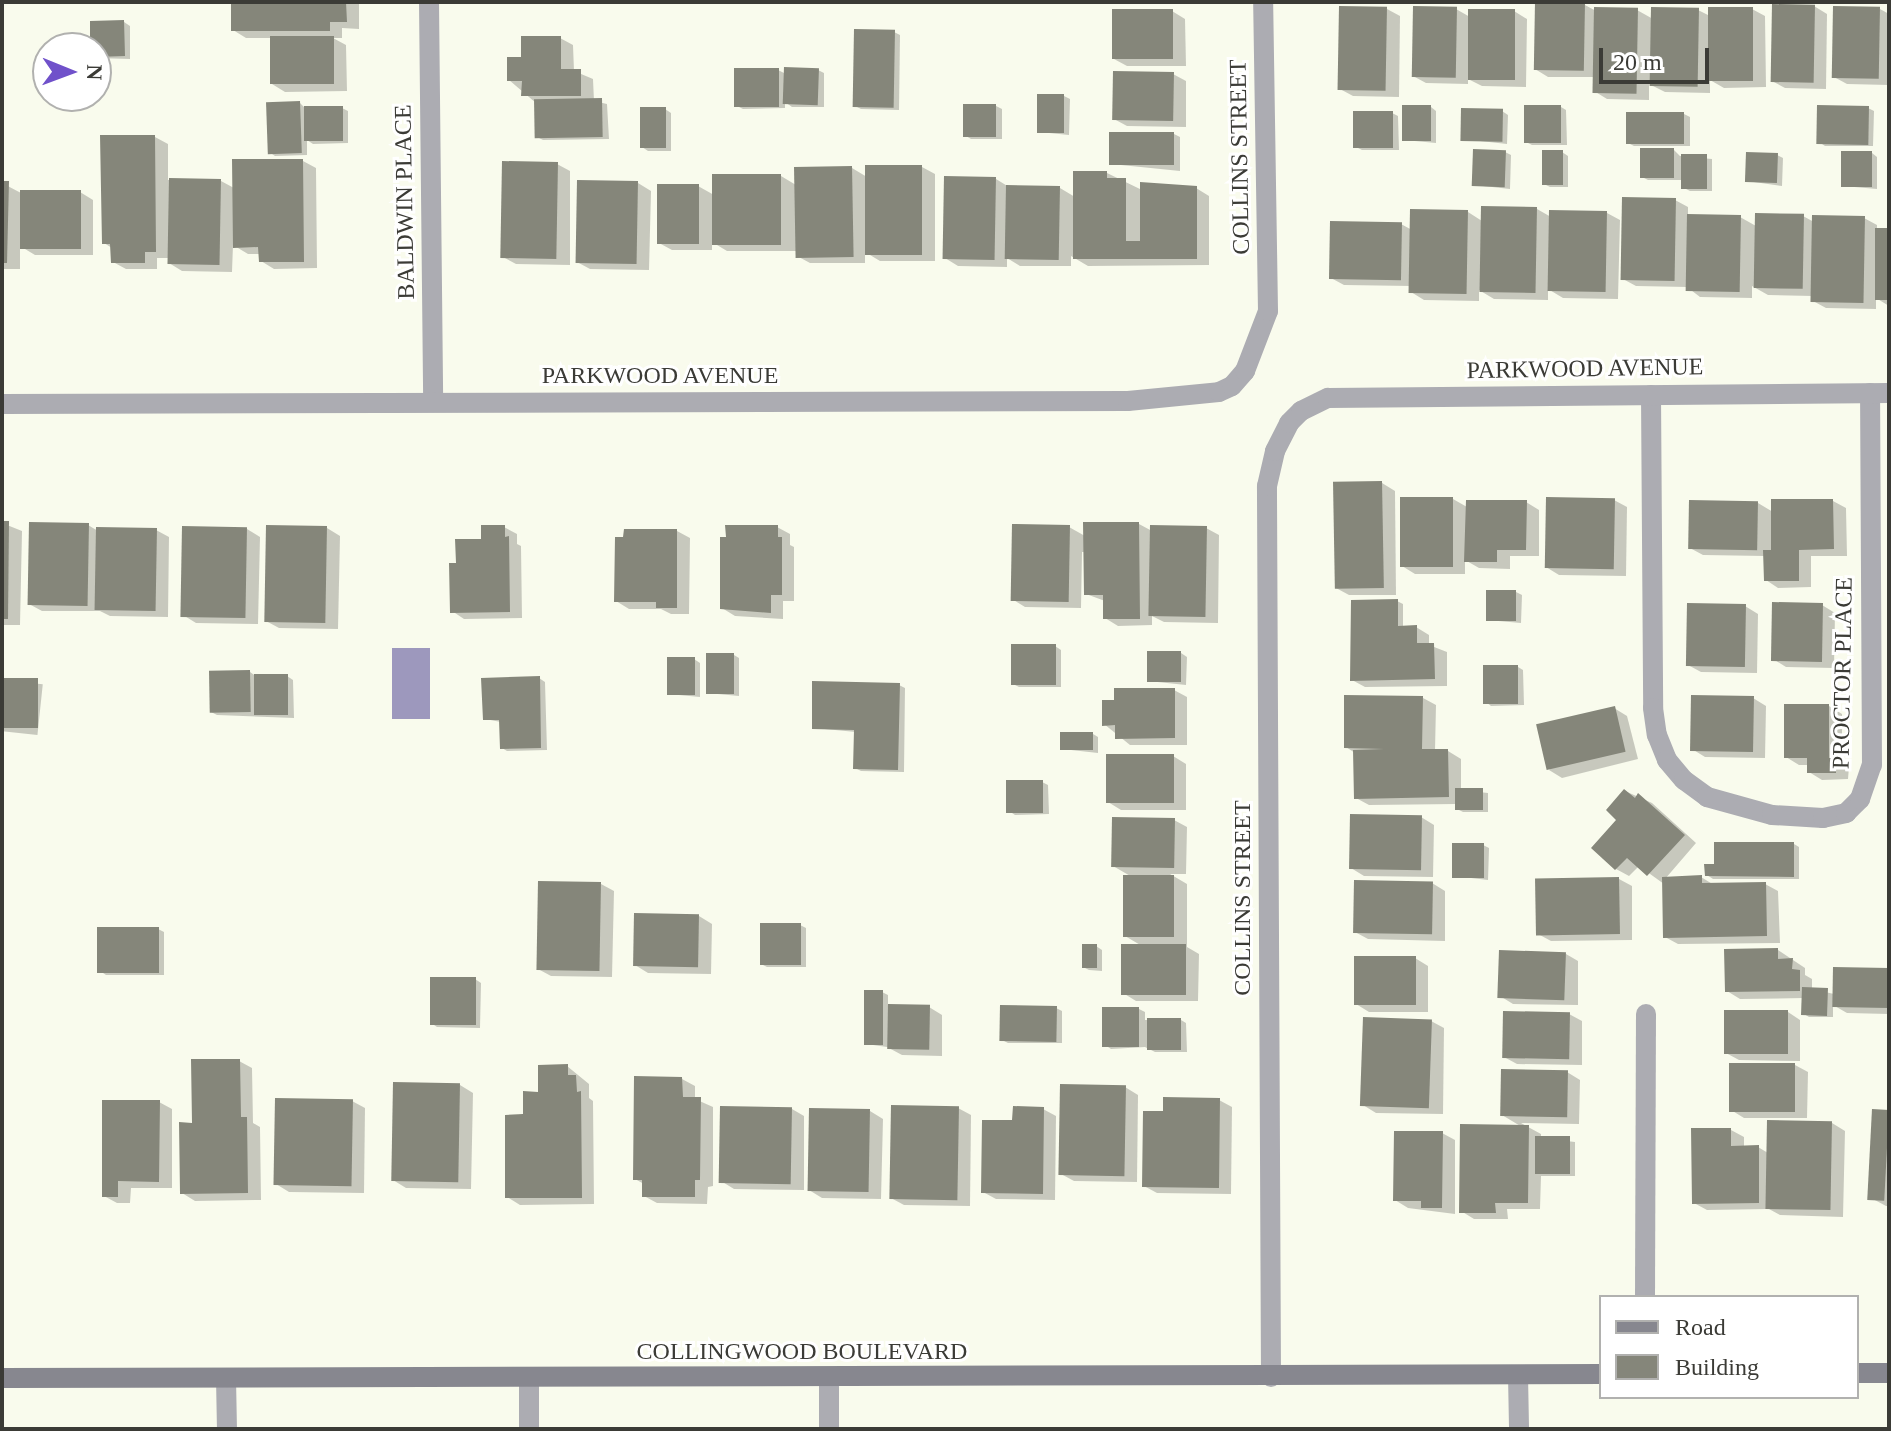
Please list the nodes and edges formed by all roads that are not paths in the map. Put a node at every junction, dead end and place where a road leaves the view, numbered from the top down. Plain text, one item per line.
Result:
1 (429, 2) edge
2 (1263, 2) edge
3 (1268, 311) joint
4 (1879, 393) edge
5 (1651, 395) junction
6 (433, 402) junction
7 (2, 404) edge
8 (1289, 423) joint
9 (1646, 1014) dead end
10 (1645, 1295) edge
11 (1859, 1373) edge
12 (1889, 1373) edge
13 (1599, 1374) edge
14 (1518, 1375) junction
15 (1271, 1377) junction
16 (2, 1378) edge
17 (226, 1378) junction
18 (529, 1378) junction
19 (829, 1378) junction
20 (227, 1429) edge
21 (529, 1429) edge
22 (829, 1429) edge
23 (1519, 1429) edge

1 - 6 street, BALDWIN PLACE
2 - 3 street, COLLINS STREET
3 - 6 street, PARKWOOD AVENUE
4 - 5 street, PARKWOOD AVENUE
4 - 5 street, PROCTOR PLACE
5 - 8 street, PARKWOOD AVENUE
6 - 7 street, PARKWOOD AVENUE
8 - 15 street, COLLINS STREET
9 - 10 street
11 - 12 main road
13 - 14 main road, COLLINGWOOD BOULEVARD
14 - 15 main road, COLLINGWOOD BOULEVARD
14 - 23 street
15 - 19 main road, COLLINGWOOD BOULEVARD
16 - 17 main road, COLLINGWOOD BOULEVARD
17 - 18 main road, COLLINGWOOD BOULEVARD
17 - 20 street
18 - 19 main road, COLLINGWOOD BOULEVARD
18 - 21 street
19 - 22 street

